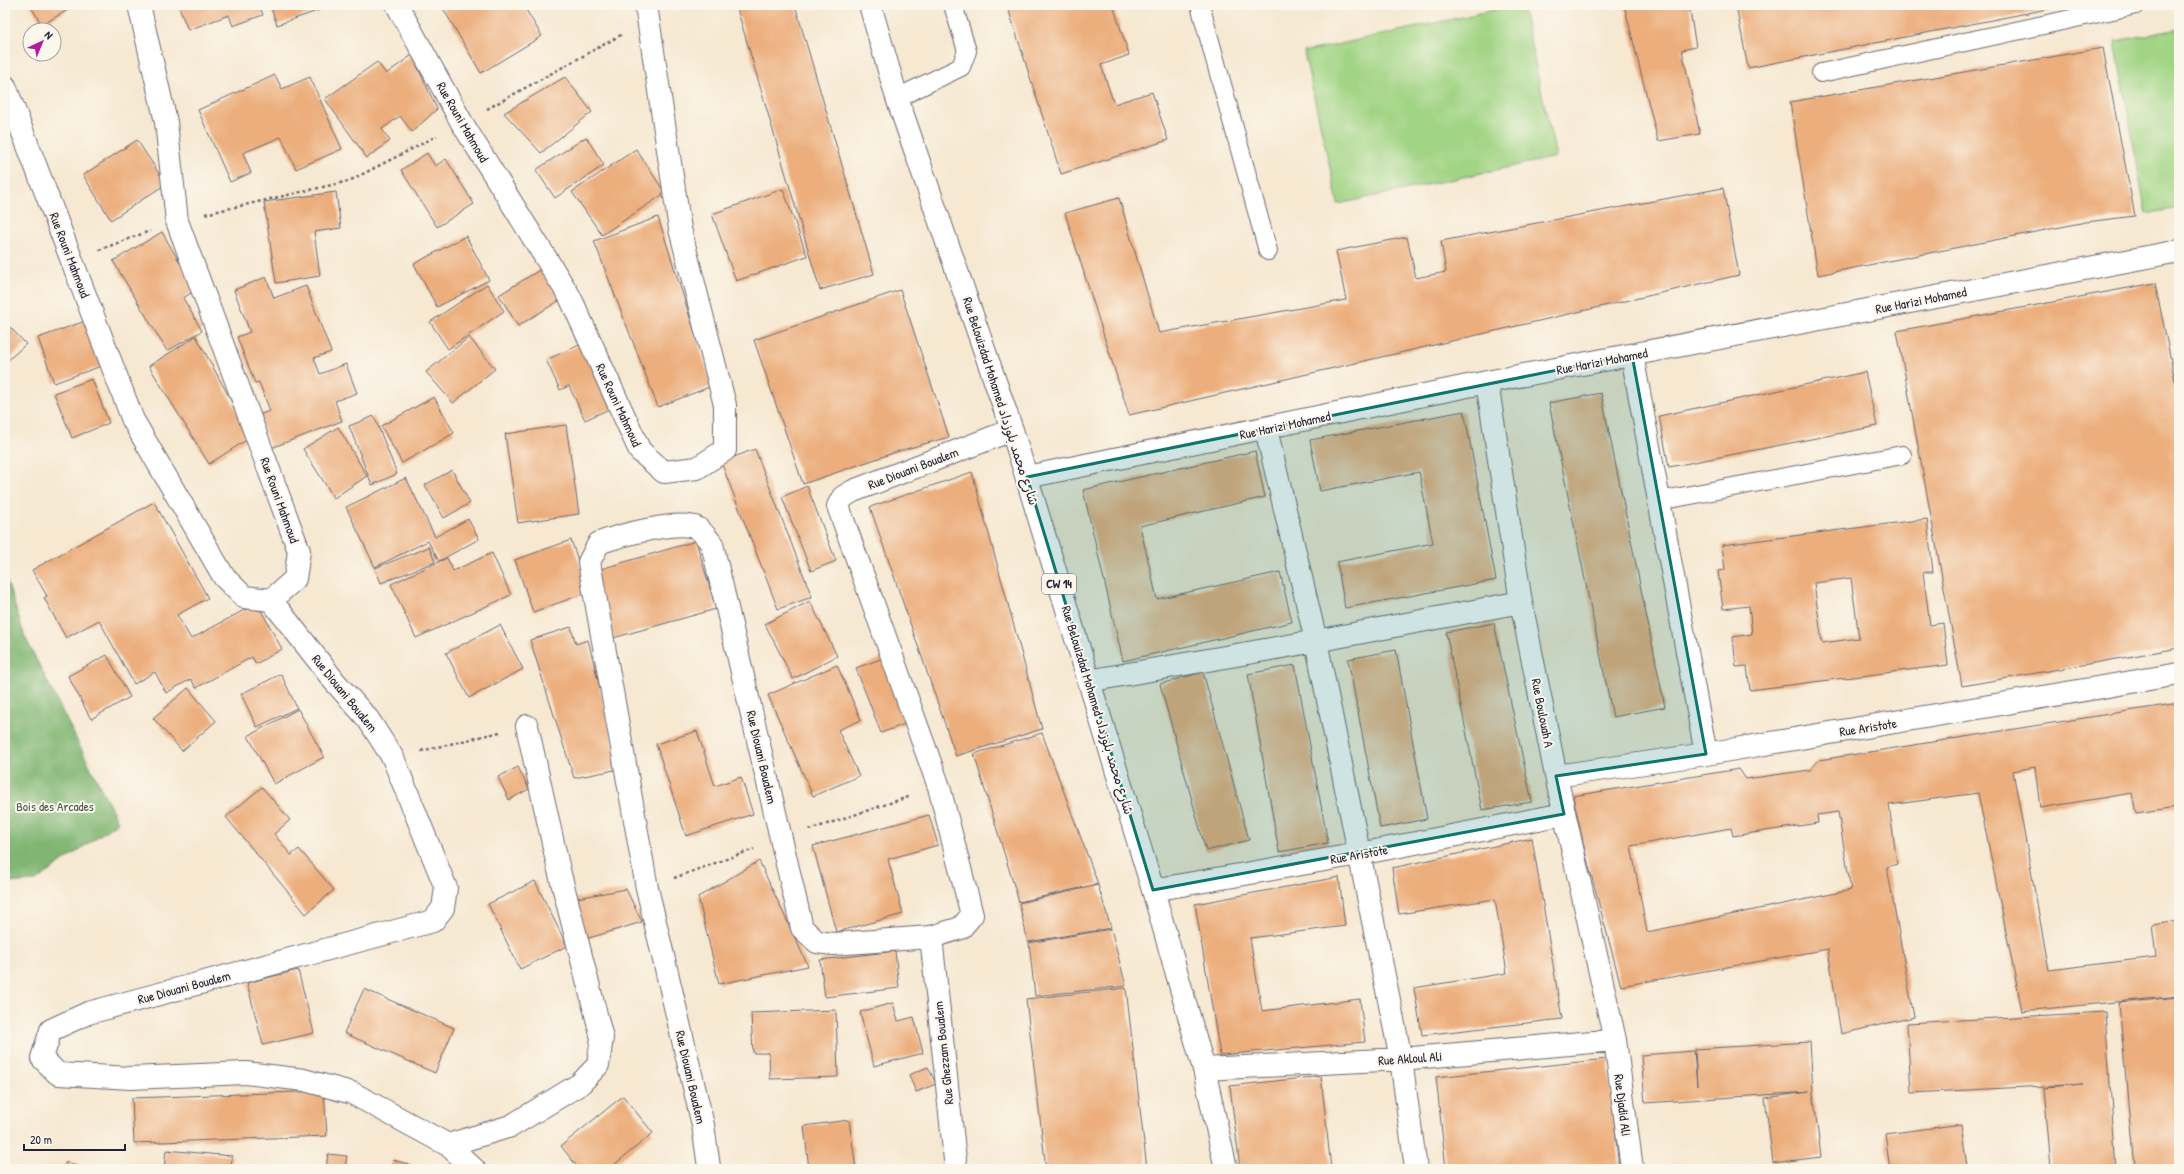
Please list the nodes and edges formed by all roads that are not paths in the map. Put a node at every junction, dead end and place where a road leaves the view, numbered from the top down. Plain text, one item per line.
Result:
1 (139, 5) edge
2 (397, 5) edge
3 (870, 5) edge
4 (954, 5) edge
5 (1200, 5) edge
6 (2136, 5) edge
7 (647, 13) edge
8 (1821, 73) dead end
9 (5, 86) edge
10 (897, 98) junction
11 (1268, 251) dead end
12 (2179, 251) edge
13 (1632, 355) junction
14 (1488, 382) junction
15 (1266, 429) junction
16 (1012, 430) junction
17 (1902, 455) dead end
18 (1027, 477) junction
19 (1659, 501) junction
20 (272, 600) junction
21 (1521, 602) junction
22 (1316, 642) junction
23 (2179, 674) edge
24 (1088, 681) junction
25 (527, 726) road end
26 (1706, 754) junction
27 (1556, 776) junction
28 (1564, 814) junction
29 (1359, 854) junction
30 (1153, 890) junction
31 (931, 937) junction
32 (1615, 1040) junction
33 (1401, 1059) junction
34 (1204, 1069) junction
35 (448, 1145) junction
36 (474, 1169) edge
37 (707, 1169) edge
38 (956, 1169) edge
39 (1226, 1169) edge
40 (1416, 1169) edge
41 (1632, 1169) edge

1 - 20 street, Rue Rouni Mahmoud
2 - 7 street, Rue Rouni Mahmoud
3 - 10 street, Rue Belouizdad Mohamed شارع محمد بلوزداد / CW 14
4 - 10 lane
5 - 11 lane
6 - 8 lane
9 - 20 street, Rue Rouni Mahmoud
10 - 16 street, Rue Belouizdad Mohamed شارع محمد بلوزداد / CW 14
12 - 13 street, Rue Harizi Mohamed
13 - 14 street, Rue Harizi Mohamed
13 - 19 street
14 - 15 street, Rue Harizi Mohamed
14 - 21 street, Rue Boulouah A
15 - 18 street, Rue Harizi Mohamed
15 - 22 street
16 - 18 street, Rue Belouizdad Mohamed شارع محمد بلوزداد / CW 14
16 - 31 street, Rue Diouani Boualem
17 - 19 lane
18 - 24 street, Rue Belouizdad Mohamed شارع محمد بلوزداد / CW 14
19 - 26 street
20 - 35 street, Rue Diouani Boualem
21 - 22 street
21 - 27 street, Rue Boulouah A
22 - 24 street
22 - 29 street
23 - 26 street, Rue Aristote
24 - 30 street, Rue Belouizdad Mohamed شارع محمد بلوزداد / CW 14
25 - 35 street
26 - 27 street, Rue Aristote
27 - 28 street, Rue Boulouah A
28 - 29 street, Rue Aristote
28 - 32 street, Rue Boulouah A
29 - 30 street, Rue Aristote
29 - 33 street
30 - 34 street, Rue Belouizdad Mohamed شارع محمد بلوزداد / CW 14
31 - 37 street, Rue Diouani Boualem
31 - 38 street, Rue Ghezzam Boualem
32 - 33 street, Rue Akloul Ali
32 - 41 street, Rue Djadid Ali
33 - 34 street, Rue Akloul Ali
33 - 40 street
34 - 39 street, Rue Belouizdad Mohamed شارع محمد بلوزداد / CW 14
35 - 36 street, Rue Diouani Boualem

